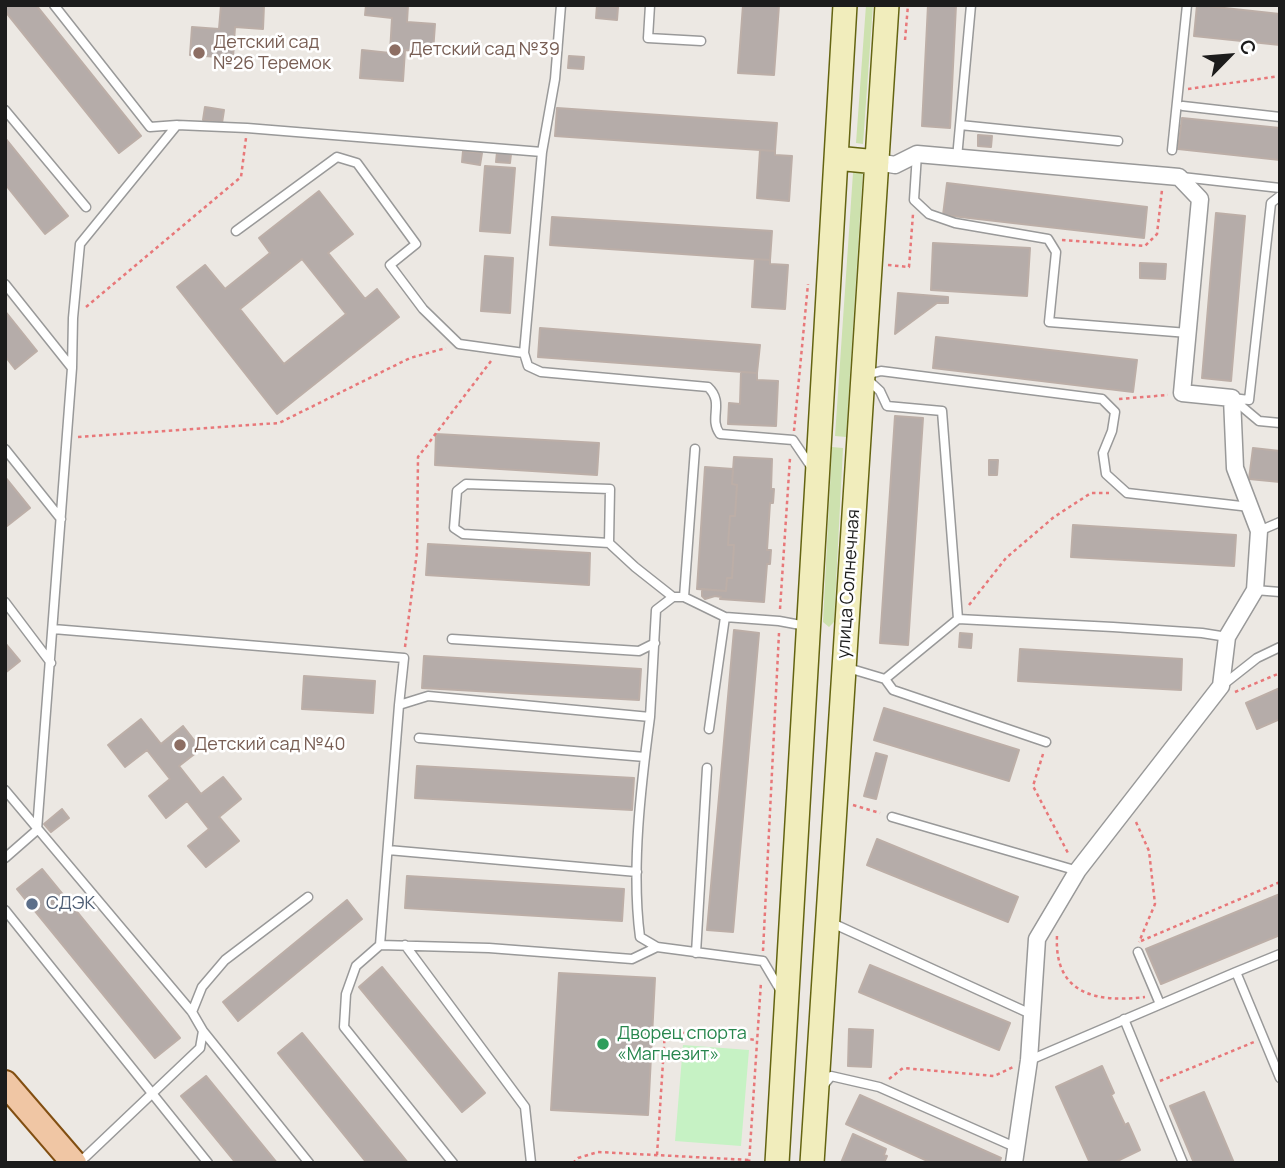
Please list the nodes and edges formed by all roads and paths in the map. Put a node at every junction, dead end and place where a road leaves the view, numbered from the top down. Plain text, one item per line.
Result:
1 (54, 5) edge
2 (561, 5) edge
3 (650, 5) edge
4 (845, 5) edge
5 (887, 5) edge
6 (971, 5) edge
7 (1186, 5) edge
8 (701, 41) dead end
9 (1183, 106) dead end
10 (5, 110) edge
11 (1280, 117) edge
12 (177, 125) junction
13 (960, 125) junction
14 (247, 128) junction
15 (1118, 141) dead end
16 (1172, 150) dead end
17 (542, 152) junction
18 (917, 154) junction
19 (836, 158) junction
20 (957, 158) junction
21 (877, 162) junction
22 (1172, 177) junction
23 (1280, 188) edge
24 (1280, 196) edge
25 (914, 200) junction
26 (86, 207) dead end
27 (236, 231) dead end
28 (1048, 239) junction
29 (888, 265) dead end
30 (5, 284) edge
31 (73, 318) junction
32 (1188, 333) junction
33 (459, 344) junction
34 (524, 353) junction
35 (494, 357) dead end
36 (72, 368) junction
37 (863, 376) junction
38 (1182, 393) junction
39 (1232, 398) junction
40 (1102, 399) junction
41 (1280, 424) edge
42 (68, 438) junction
43 (5, 449) edge
44 (695, 449) dead end
45 (791, 455) dead end
46 (818, 477) junction
47 (1127, 493) junction
48 (1250, 507) junction
49 (61, 519) junction
50 (1280, 522) edge
51 (1259, 531) junction
52 (609, 542) junction
53 (1255, 590) junction
54 (1280, 592) edge
55 (673, 597) junction
56 (684, 597) junction
57 (5, 603) edge
58 (725, 617) junction
59 (958, 619) junction
60 (779, 621) junction
61 (808, 627) junction
62 (53, 629) junction
63 (846, 629) junction
64 (1227, 638) junction
65 (452, 639) dead end
66 (655, 643) junction
67 (1280, 647) edge
68 (404, 658) junction
69 (51, 663) junction
70 (844, 667) junction
71 (1280, 673) edge
72 (885, 679) junction
73 (1221, 686) junction
74 (400, 705) junction
75 (650, 717) junction
76 (709, 729) dead end
77 (419, 738) dead end
78 (1046, 742) joint
79 (645, 757) junction
80 (706, 768) dead end
81 (5, 790) edge
82 (850, 804) dead end
83 (1129, 806) junction
84 (892, 817) joint
85 (37, 830) junction
86 (387, 850) junction
87 (5, 858) edge
88 (1078, 871) junction
89 (637, 872) junction
90 (1280, 882) edge
91 (308, 897) dead end
92 (5, 910) edge
93 (828, 920) junction
94 (1057, 933) dead end
95 (1142, 933) dead end
96 (1139, 942) dead end
97 (380, 945) junction
98 (405, 945) junction
99 (657, 947) junction
100 (1138, 952) dead end
101 (696, 953) junction
102 (1280, 954) edge
103 (762, 961) junction
104 (1236, 972) junction
105 (787, 1002) junction
106 (1160, 1004) junction
107 (191, 1012) junction
108 (1033, 1014) junction
109 (1124, 1019) junction
110 (203, 1031) junction
111 (1264, 1038) junction
112 (757, 1040) junction
113 (1029, 1060) junction
114 (1280, 1078) edge
115 (5, 1083) edge
116 (1151, 1084) junction
117 (879, 1087) junction
118 (152, 1094) junction
119 (781, 1095) junction
120 (817, 1096) junction
121 (657, 1154) junction
122 (1014, 1155) edge
123 (750, 1161) edge
124 (77, 1163) edge
125 (208, 1163) edge
126 (309, 1163) edge
127 (453, 1163) edge
128 (531, 1163) edge
129 (573, 1163) edge
130 (777, 1163) edge
131 (812, 1163) edge
132 (1183, 1163) edge

1 - 12 lane
2 - 17 lane
3 - 8 lane
4 - 19 main road
5 - 21 main road, улица Солнечная
6 - 13 lane
7 - 16 lane
9 - 11 lane
10 - 26 lane
12 - 14 lane
12 - 31 lane
13 - 15 lane
13 - 20 lane
14 - 17 lane
14 - 31 path
17 - 34 lane
18 - 20 street
18 - 21 street
18 - 25 lane
19 - 21 main road
19 - 46 main road
20 - 22 street
21 - 37 main road, улица Солнечная
22 - 23 lane
22 - 28 path
22 - 32 street
24 - 39 lane
25 - 28 lane
25 - 29 path
27 - 33 lane
28 - 32 lane
30 - 36 lane
31 - 36 lane
32 - 38 street
33 - 34 lane
33 - 42 path
34 - 46 lane
35 - 68 path
36 - 42 lane
37 - 40 lane
37 - 59 lane
37 - 63 main road, улица Солнечная
38 - 39 street
38 - 40 path
39 - 41 lane
39 - 48 street
40 - 47 lane
42 - 49 lane
43 - 49 lane
44 - 56 lane
45 - 60 path
46 - 61 main road
47 - 48 lane
47 - 59 path
48 - 51 street
49 - 62 lane
50 - 51 lane
51 - 53 street
52 - 52 lane
52 - 55 lane
53 - 54 lane
53 - 64 street
55 - 56 lane
55 - 66 lane
56 - 58 lane
57 - 69 lane
58 - 60 lane
58 - 76 lane
59 - 64 lane
59 - 72 lane
60 - 61 lane
60 - 103 path
61 - 63 main road
61 - 105 main road
62 - 68 lane
62 - 69 lane
63 - 70 main road, улица Солнечная
64 - 73 street
65 - 66 lane
66 - 75 lane
67 - 73 lane
68 - 74 lane
69 - 85 lane
70 - 72 lane
70 - 93 main road, улица Солнечная
71 - 73 path
72 - 78 lane
73 - 83 street
74 - 75 lane
74 - 86 lane
75 - 79 lane
77 - 79 lane
78 - 88 path
79 - 89 lane
80 - 101 lane
81 - 85 lane
82 - 84 path
83 - 88 street
83 - 95 path
84 - 88 lane
85 - 87 lane
85 - 107 lane
86 - 89 lane
86 - 97 lane
88 - 108 street
89 - 99 lane
90 - 96 path
91 - 107 lane
92 - 118 lane
93 - 108 lane
93 - 120 main road, улица Солнечная
94 - 106 path
97 - 98 lane
97 - 127 lane
98 - 99 lane
98 - 128 lane
99 - 101 lane
100 - 106 lane
101 - 103 lane
102 - 104 lane
103 - 105 lane
103 - 112 path
104 - 106 lane
104 - 111 lane
105 - 119 main road
106 - 109 lane
107 - 110 lane
108 - 113 street
109 - 113 lane
109 - 116 lane
110 - 118 lane
110 - 126 lane
111 - 114 lane
111 - 116 path
112 - 121 path
112 - 123 path
113 - 117 path
113 - 122 street
115 - 124 main road
116 - 132 lane
117 - 120 lane
117 - 122 lane
118 - 124 lane
118 - 125 lane
119 - 120 main road
119 - 130 main road
120 - 131 main road, улица Солнечная
121 - 123 path
121 - 129 path

